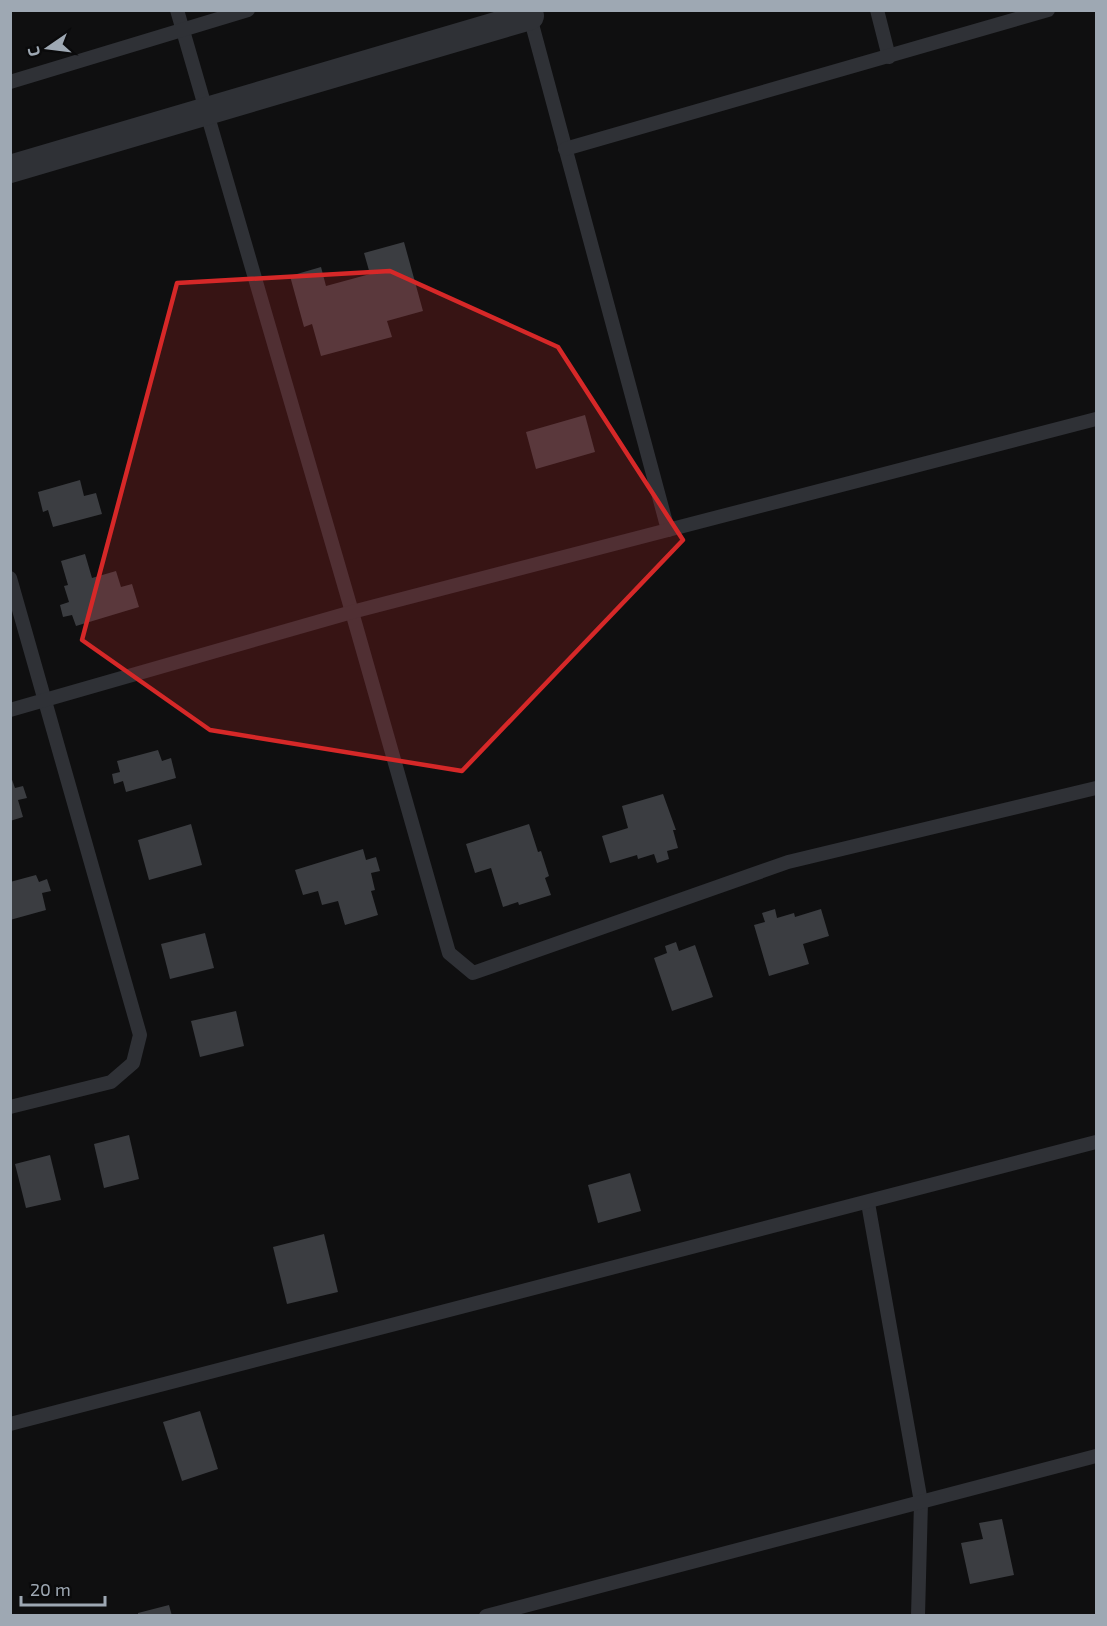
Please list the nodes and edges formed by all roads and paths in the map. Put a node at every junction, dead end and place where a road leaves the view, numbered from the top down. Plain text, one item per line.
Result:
1 (177, 10) edge
2 (248, 10) edge
3 (877, 10) edge
4 (1048, 10) edge
5 (529, 13) edge
6 (182, 30) junction
7 (889, 57) junction
8 (10, 82) edge
9 (207, 112) junction
10 (565, 149) junction
11 (10, 169) edge
12 (1096, 419) edge
13 (668, 530) junction
14 (10, 578) edge
15 (352, 612) junction
16 (45, 701) junction
17 (10, 710) edge
18 (1096, 788) edge
19 (10, 1107) edge
20 (1096, 1142) edge
21 (868, 1203) junction
22 (10, 1424) edge
23 (1096, 1456) edge
24 (921, 1502) junction
25 (486, 1616) edge
26 (918, 1616) edge

1 - 6 lane
2 - 6 lane
3 - 7 lane
4 - 7 lane
5 - 9 street
5 - 10 lane
6 - 8 lane
6 - 9 lane
7 - 10 lane
9 - 11 street
9 - 15 lane
10 - 13 lane
12 - 13 lane
13 - 15 lane
14 - 16 lane
15 - 16 lane
15 - 18 lane
16 - 17 lane
16 - 19 lane
20 - 21 lane
21 - 22 lane
21 - 24 lane
23 - 24 lane
24 - 25 lane
24 - 26 lane

